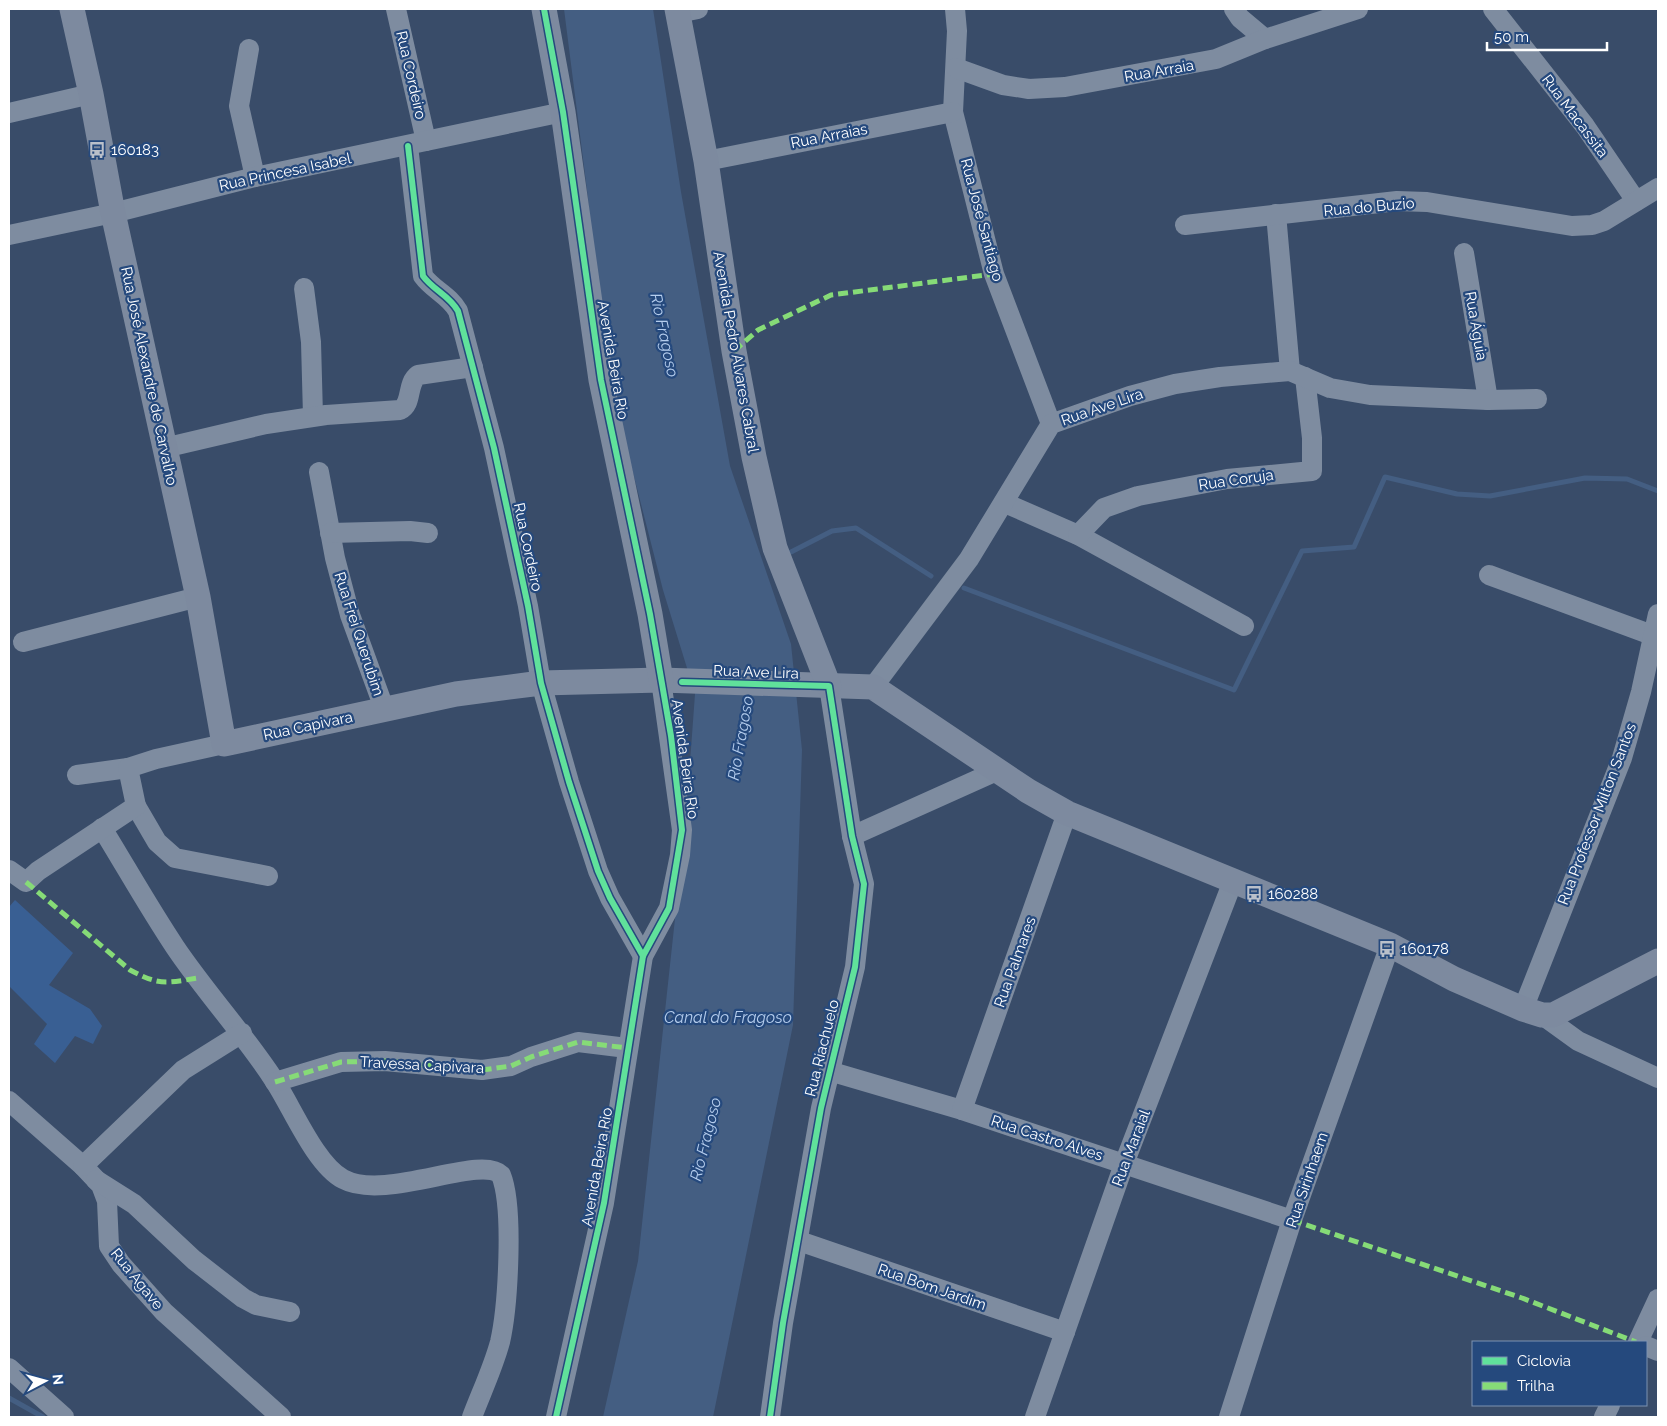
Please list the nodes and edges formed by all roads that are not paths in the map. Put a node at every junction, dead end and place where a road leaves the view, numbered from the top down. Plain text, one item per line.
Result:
1 (72, 9) edge
2 (396, 9) edge
3 (544, 9) edge
4 (955, 9) edge
5 (1234, 9) edge
6 (1358, 9) edge
7 (1492, 9) edge
8 (684, 10) edge
9 (1265, 39) junction
10 (249, 49) dead end
11 (956, 68) junction
12 (91, 94) junction
13 (563, 112) junction
14 (953, 112) junction
15 (9, 114) edge
16 (417, 143) junction
17 (706, 161) junction
18 (255, 177) junction
19 (1658, 188) edge
20 (1636, 201) junction
21 (113, 213) junction
22 (1276, 214) junction
23 (1185, 225) dead end
24 (9, 235) edge
25 (1464, 253) dead end
26 (304, 288) dead end
27 (473, 366) junction
28 (1298, 374) junction
29 (1537, 399) dead end
30 (1488, 400) junction
31 (313, 416) junction
32 (1051, 424) junction
33 (164, 448) junction
34 (319, 472) dead end
35 (1005, 503) junction
36 (428, 533) dead end
37 (330, 534) junction
38 (1078, 535) junction
39 (1488, 575) dead end
40 (198, 597) junction
41 (1658, 614) edge
42 (1244, 626) dead end
43 (1652, 635) junction
44 (23, 642) dead end
45 (672, 681) junction
46 (541, 683) junction
47 (822, 686) junction
48 (873, 687) junction
49 (384, 708) junction
50 (224, 744) junction
51 (128, 768) junction
52 (999, 770) junction
53 (77, 775) dead end
54 (136, 806) junction
55 (1067, 813) junction
56 (102, 828) junction
57 (852, 836) junction
58 (9, 870) edge
59 (268, 876) dead end
60 (1233, 881) junction
61 (1390, 945) junction
62 (643, 956) junction
63 (1658, 961) edge
64 (1532, 1012) junction
65 (242, 1033) junction
66 (627, 1048) junction
67 (829, 1071) junction
68 (1658, 1078) edge
69 (275, 1082) junction
70 (9, 1101) edge
71 (962, 1110) junction
72 (1124, 1164) junction
73 (89, 1172) junction
74 (1292, 1220) junction
75 (799, 1241) junction
76 (1658, 1299) edge
77 (290, 1312) dead end
78 (1065, 1332) junction
79 (1638, 1341) edge
80 (9, 1368) edge
81 (64, 1417) edge
82 (281, 1417) edge
83 (472, 1417) edge
84 (556, 1417) edge
85 (770, 1417) edge
86 (1035, 1417) edge
87 (1229, 1417) edge

1 - 12 main road, Rua José Alexandre de Carvalho
2 - 16 street, Rua Cordeiro
3 - 13 main road, Avenida Beira Rio
4 - 11 street, Rua José Santiago
5 - 9 street
6 - 9 street, Rua Arraia
7 - 20 street, Rua Macassita
8 - 17 main road, Avenida Pedro Alvares Cabral
9 - 11 street, Rua Arraia
10 - 18 street
11 - 14 street, Rua José Santiago
12 - 15 street
12 - 21 main road, Rua José Alexandre de Carvalho
13 - 16 street, Rua Princesa Isabel
13 - 45 main road, Avenida Beira Rio
14 - 17 street, Rua Arraias
14 - 32 street, Rua José Santiago
16 - 18 street, Rua Princesa Isabel
16 - 27 street, Rua Cordeiro
17 - 47 main road, Avenida Pedro Alvares Cabral
18 - 21 street, Rua Princesa Isabel
19 - 20 street, Rua do Buzio
20 - 22 street, Rua do Buzio
21 - 24 street, Rua Princesa Isabel
21 - 33 main road, Rua José Alexandre de Carvalho
22 - 23 street, Rua do Buzio
22 - 28 street
25 - 30 street, Rua Águia
26 - 31 street
27 - 31 street
27 - 46 street, Rua Cordeiro
28 - 30 street, Rua Ave Lira
28 - 32 street, Rua Ave Lira
28 - 38 street, Rua Coruja
29 - 30 street, Rua Ave Lira
31 - 33 street
32 - 35 street, Rua Ave Lira
33 - 40 main road, Rua José Alexandre de Carvalho
34 - 37 street, Rua Frei Querubim
35 - 38 street
35 - 48 street, Rua Ave Lira
36 - 37 street
37 - 49 street, Rua Frei Querubim
38 - 42 street
39 - 43 street
40 - 44 street
40 - 50 main road, Rua José Alexandre de Carvalho
41 - 43 street, Rua Professor Milton Santos
43 - 64 street, Rua Professor Milton Santos
45 - 46 main road, Rua Capivara
45 - 47 main road, Rua Ave Lira
45 - 62 street, Avenida Beira Rio
46 - 49 main road, Rua Capivara
46 - 62 street, Rua Cordeiro
47 - 48 main road, Rua Ave Lira
47 - 57 street, Rua Riachuelo
48 - 52 main road
49 - 50 main road, Rua Capivara
50 - 51 street, Rua Capivara
51 - 53 street, Rua Capivara
51 - 54 street
52 - 55 main road
52 - 57 street
54 - 56 street
54 - 59 street
55 - 60 main road
55 - 71 street, Rua Palmares
56 - 58 street
56 - 65 street
57 - 67 street, Rua Riachuelo
60 - 61 main road
60 - 72 street, Rua Maraial
61 - 64 main road
61 - 74 street, Rua Sirinhaem
62 - 66 street, Avenida Beira Rio
63 - 64 main road
64 - 68 street
65 - 69 street
65 - 73 street
66 - 69 street, Travessa Capivara
66 - 84 street, Avenida Beira Rio
67 - 71 street, Rua Castro Alves
67 - 75 street, Rua Riachuelo
69 - 83 street
70 - 73 street, Rua Agave
71 - 72 street, Rua Castro Alves
72 - 74 street, Rua Castro Alves
72 - 78 street, Rua Maraial
73 - 77 street
73 - 82 street, Rua Agave
74 - 87 street, Rua Sirinhaem
75 - 78 street, Rua Bom Jardim
75 - 85 street, Rua Riachuelo
76 - 79 street
78 - 86 street, Rua Maraial
80 - 81 street

